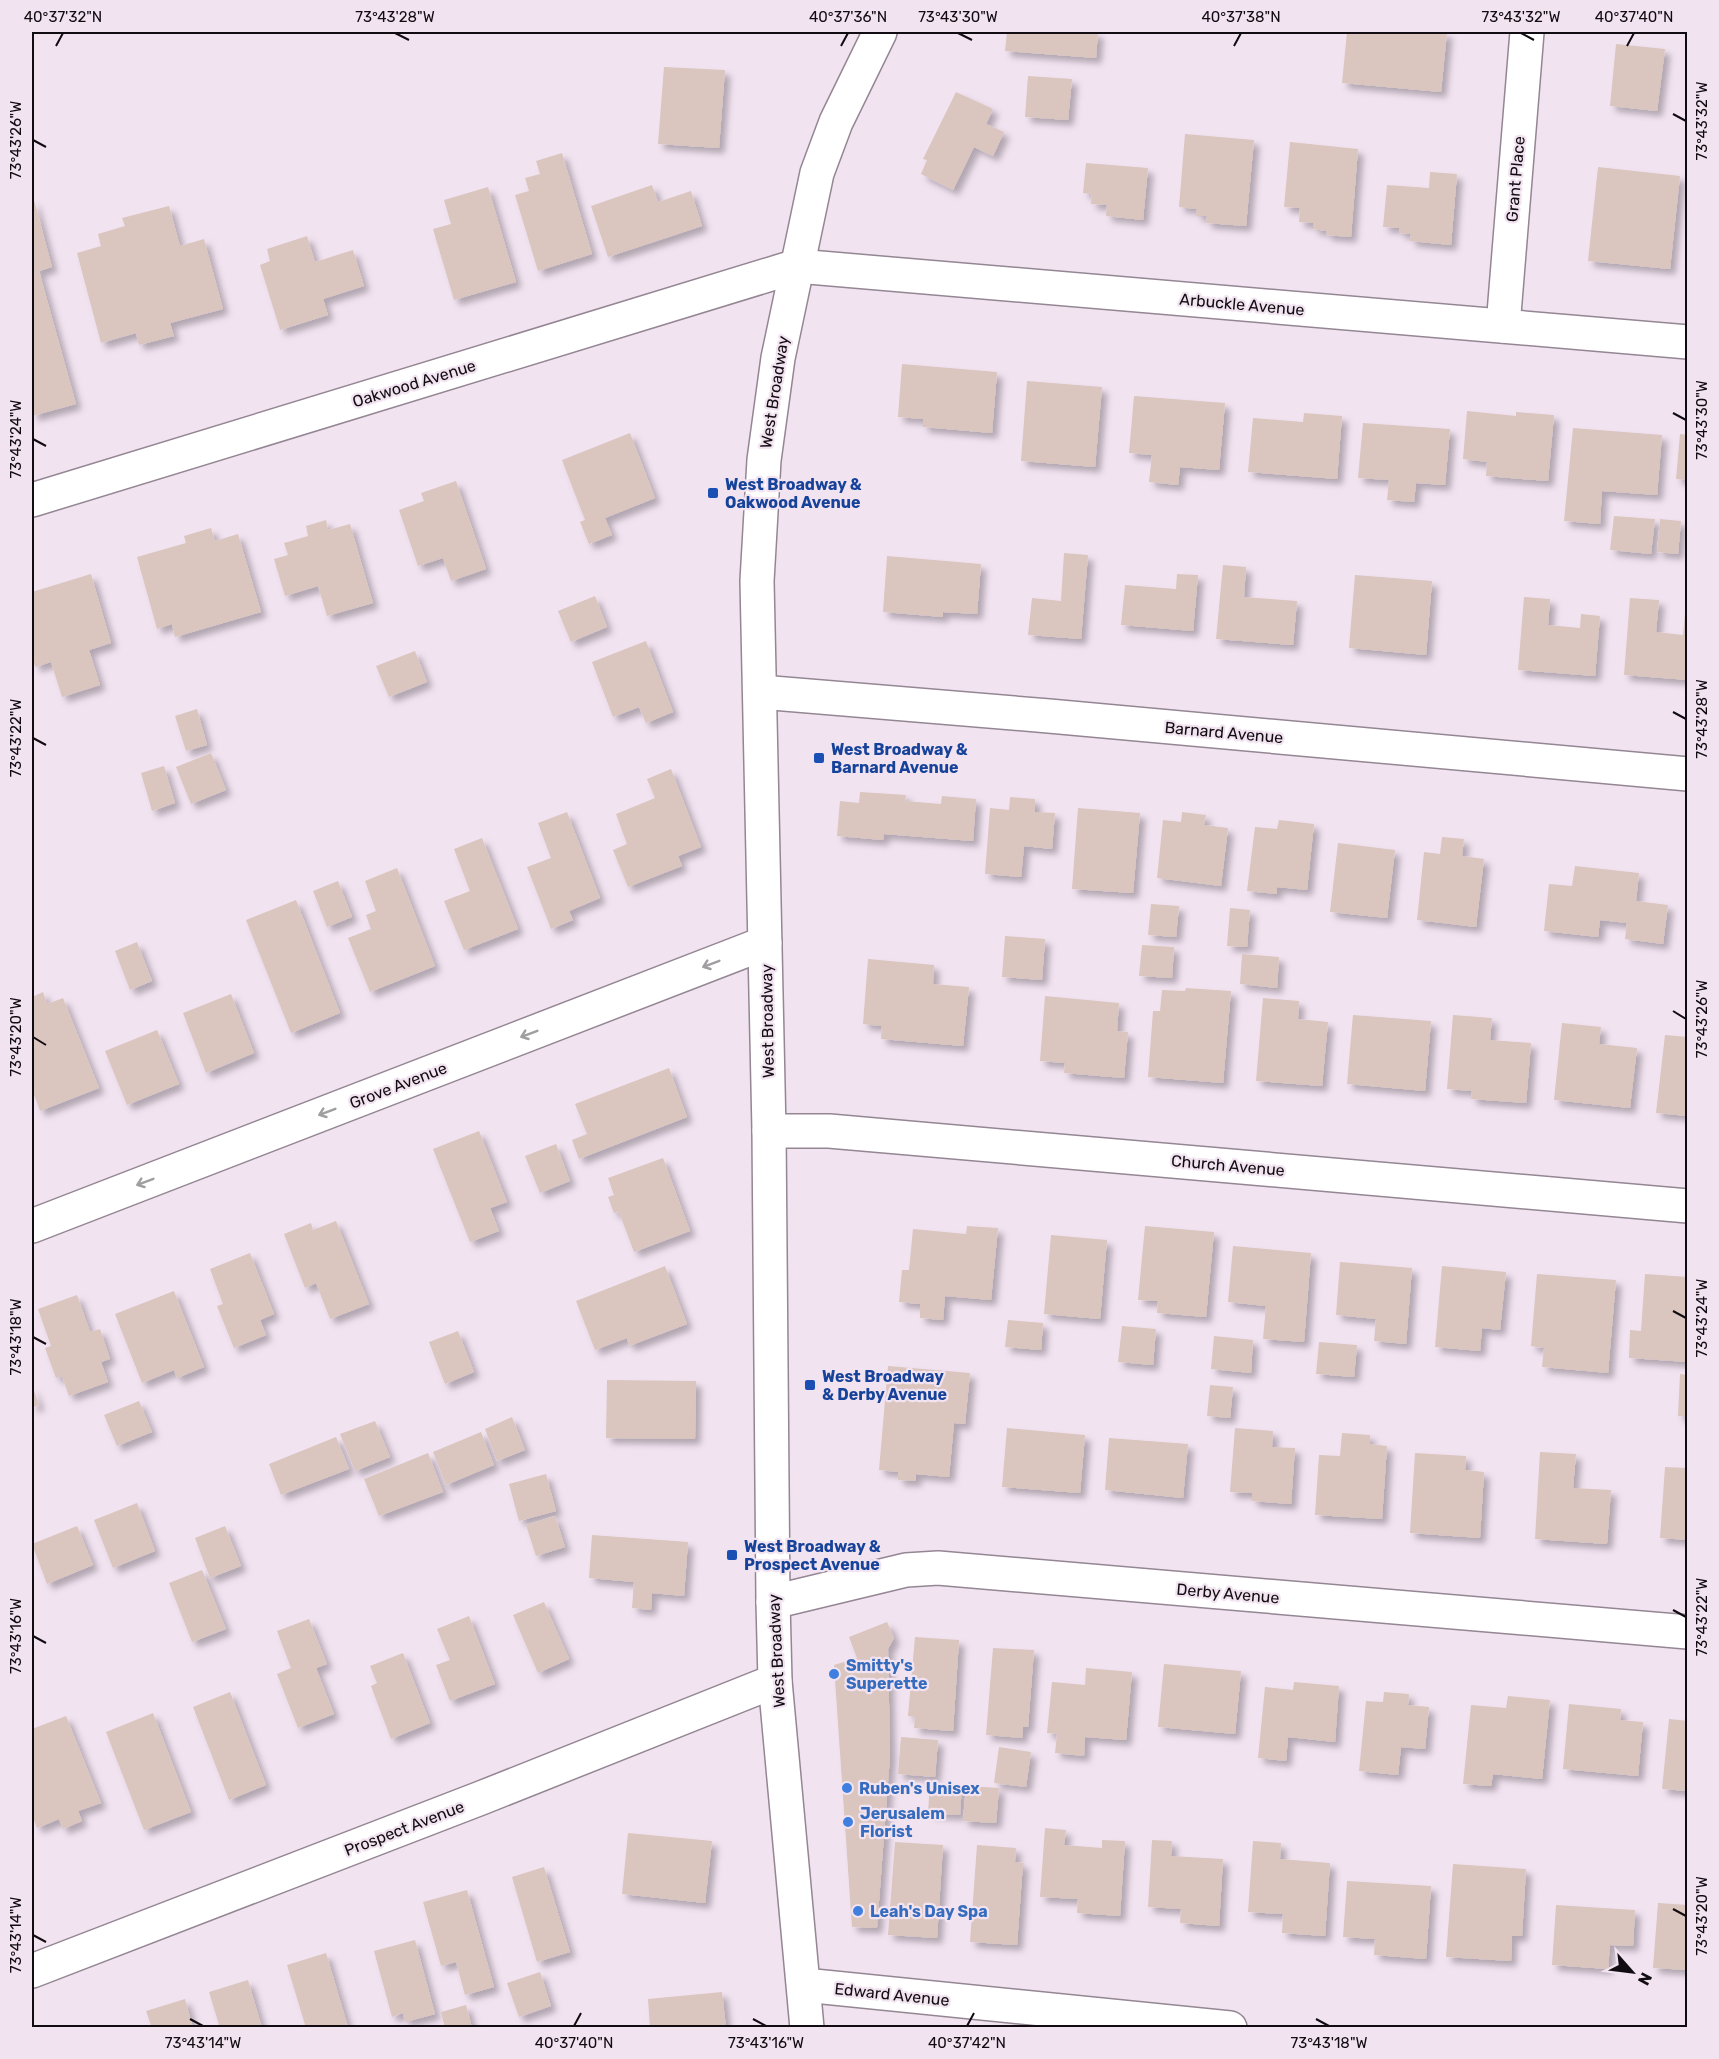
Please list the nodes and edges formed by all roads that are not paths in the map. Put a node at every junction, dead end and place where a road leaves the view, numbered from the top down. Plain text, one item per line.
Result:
1 (880, 32) edge
2 (1527, 32) edge
3 (797, 266) junction
4 (1503, 326) junction
5 (1688, 342) edge
6 (32, 500) edge
7 (760, 692) junction
8 (1688, 774) edge
9 (765, 943) junction
10 (769, 1131) junction
11 (1688, 1206) edge
12 (32, 1226) edge
13 (773, 1602) junction
14 (1688, 1632) edge
15 (776, 1681) junction
16 (32, 1971) edge
17 (804, 1985) junction
18 (807, 2028) edge
19 (1230, 2028) edge

1 - 3 street, West Broadway
2 - 4 street, Grant Place
3 - 4 street, Arbuckle Avenue
3 - 6 street, Oakwood Avenue
3 - 7 street, West Broadway
4 - 5 street, Arbuckle Avenue
7 - 8 street, Barnard Avenue
7 - 9 street, West Broadway
9 - 10 street, West Broadway
9 -> 12 street, Grove Avenue
10 - 11 street, Church Avenue
10 - 13 street, West Broadway
13 - 14 street, Derby Avenue
13 - 15 street, West Broadway
15 - 16 street, Prospect Avenue
15 - 17 street, West Broadway
17 - 18 street, West Broadway
17 - 19 street, Edward Avenue

